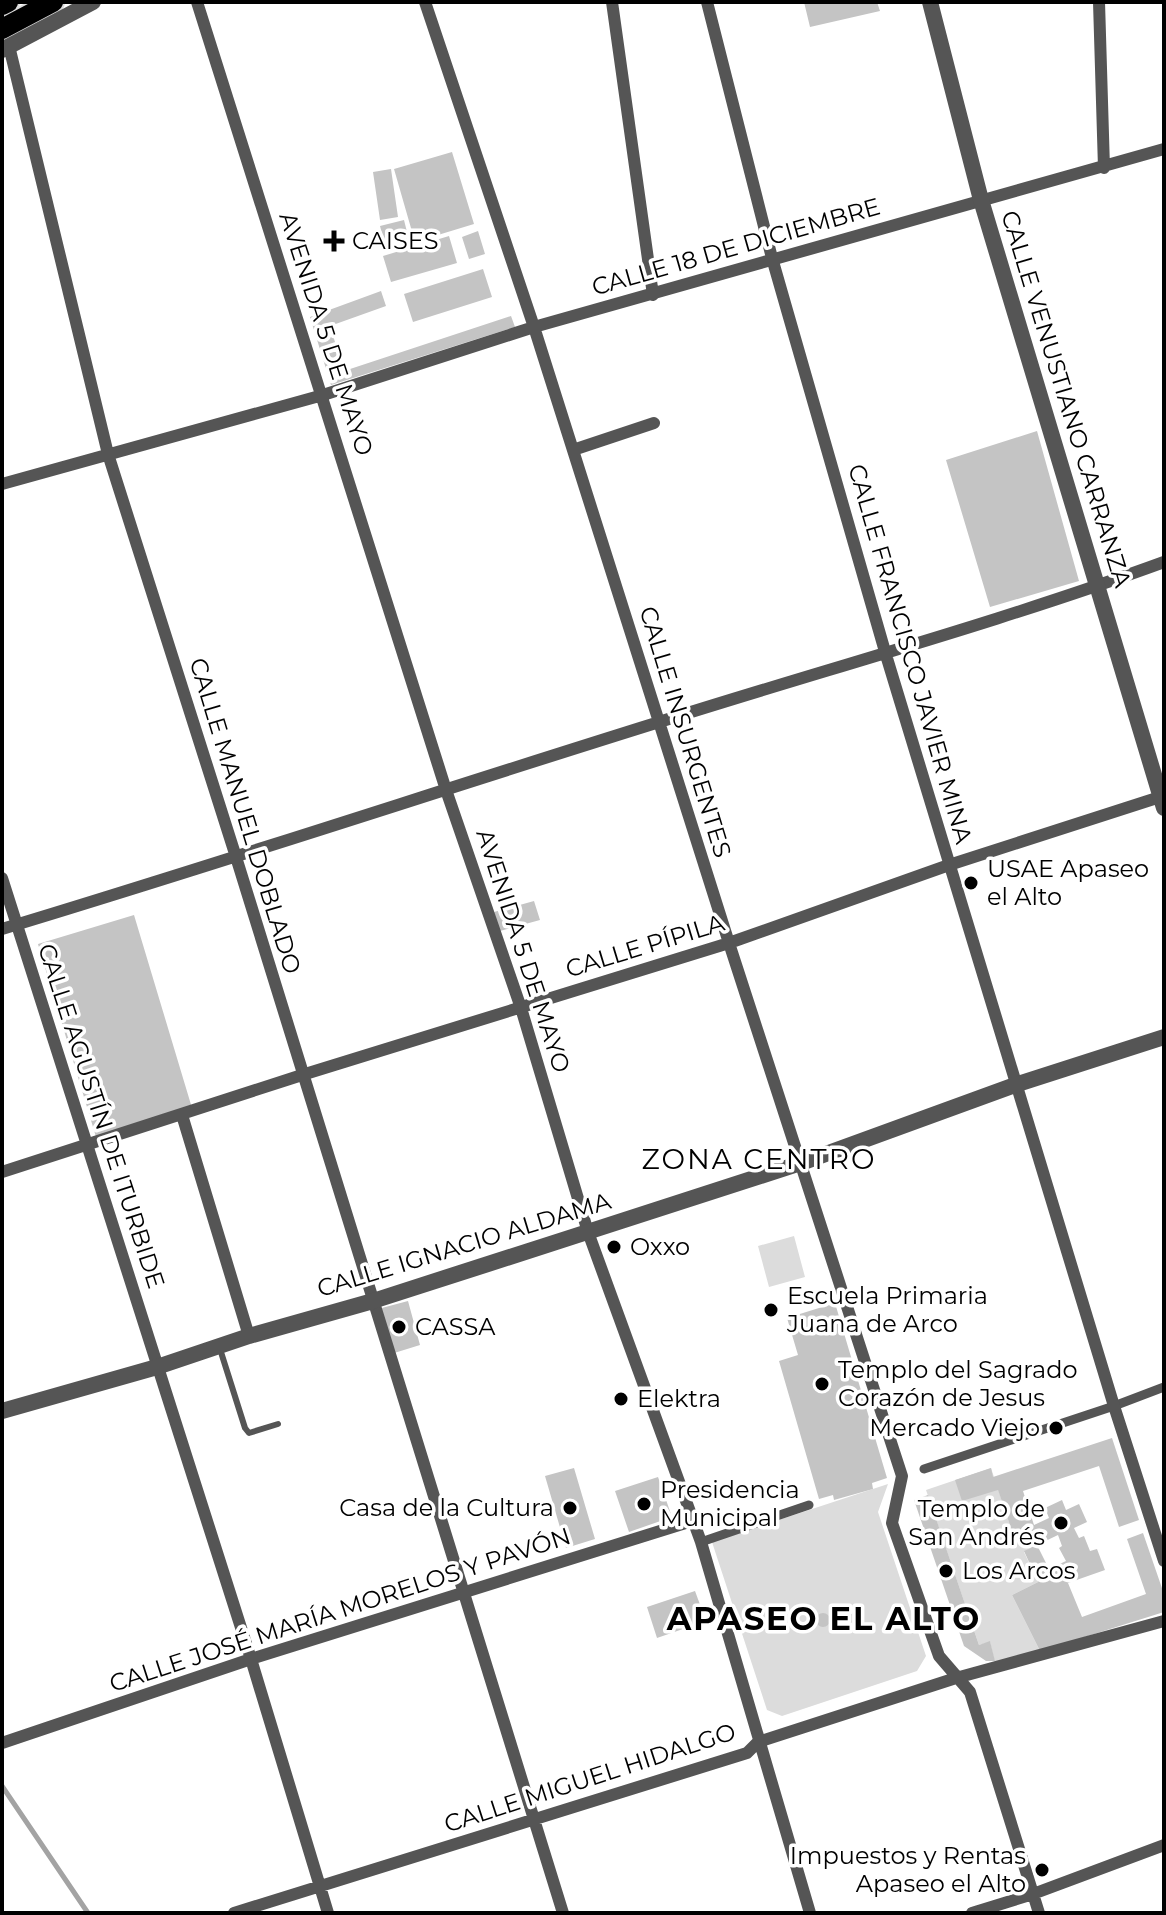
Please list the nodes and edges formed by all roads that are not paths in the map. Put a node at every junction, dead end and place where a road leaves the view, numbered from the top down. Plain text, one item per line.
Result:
1 (8, 2) edge
2 (53, 2) edge
3 (93, 2) edge
4 (197, 2) edge
5 (425, 2) edge
6 (612, 2) edge
7 (707, 2) edge
8 (930, 2) edge
9 (1099, 2) edge
10 (2, 5) edge
11 (4, 42) edge
12 (1164, 149) edge
13 (1104, 168) junction
14 (981, 200) junction
15 (772, 258) junction
16 (653, 295) junction
17 (534, 327) junction
18 (323, 395) junction
19 (654, 423) dead end
20 (573, 450) junction
21 (108, 454) junction
22 (2, 484) edge
23 (1164, 562) edge
24 (1098, 586) junction
25 (886, 655) junction
26 (660, 722) junction
27 (446, 790) junction
28 (1163, 800) edge
29 (236, 857) junction
30 (949, 865) junction
31 (2, 878) edge
32 (17, 924) junction
33 (2, 929) edge
34 (729, 943) junction
35 (521, 1008) junction
36 (1164, 1037) edge
37 (302, 1075) junction
38 (1015, 1085) junction
39 (182, 1115) junction
40 (88, 1146) junction
41 (801, 1163) junction
42 (2, 1172) edge
43 (588, 1232) junction
44 (373, 1301) junction
45 (249, 1336) junction
46 (219, 1346) junction
47 (157, 1367) junction
48 (1164, 1387) edge
49 (1114, 1406) junction
50 (2, 1411) edge
51 (278, 1424) dead end
52 (924, 1469) dead end
53 (809, 1505) dead end
54 (692, 1521) junction
55 (701, 1542) junction
56 (1164, 1561) edge
57 (462, 1593) junction
58 (1164, 1621) edge
59 (251, 1659) junction
60 (956, 1678) junction
61 (3, 1742) edge
62 (758, 1742) junction
63 (535, 1821) junction
64 (1164, 1845) edge
65 (320, 1886) junction
66 (1033, 1894) junction
67 (234, 1913) edge
68 (328, 1913) edge
69 (563, 1913) edge
70 (810, 1913) edge
71 (972, 1913) edge
72 (1039, 1913) edge

1 - 10 highway
2 - 11 highway
3 - 11 street
4 - 18 street, AVENIDA 5 DE MAYO
5 - 17 street, CALLE INSURGENTES
6 - 16 street
7 - 15 street, CALLE FRANCISCO JAVIER MINA
8 - 14 street, CALLE VENUSTIANO CARRANZA
9 - 13 street
11 - 21 street, CALLE MANUEL DOBLADO
12 - 13 street, CALLE 18 DE DICIEMBRE
13 - 14 street, CALLE 18 DE DICIEMBRE
14 - 15 street, CALLE 18 DE DICIEMBRE
14 - 24 street, CALLE VENUSTIANO CARRANZA
15 - 16 street, CALLE 18 DE DICIEMBRE
15 - 25 street, CALLE FRANCISCO JAVIER MINA
16 - 17 street, CALLE 18 DE DICIEMBRE
17 - 18 street, CALLE 18 DE DICIEMBRE
17 - 20 street, CALLE INSURGENTES
18 - 21 street, CALLE 18 DE DICIEMBRE
18 - 27 street, AVENIDA 5 DE MAYO
19 - 20 street
20 - 26 street, CALLE INSURGENTES
21 - 22 street, CALLE 18 DE DICIEMBRE
21 - 29 street, CALLE MANUEL DOBLADO
23 - 24 street
24 - 25 street
24 - 28 street, CALLE VENUSTIANO CARRANZA
25 - 26 street
25 - 30 street, CALLE FRANCISCO JAVIER MINA
26 - 27 street
26 - 34 street, CALLE INSURGENTES
27 - 29 street
27 - 35 street, AVENIDA 5 DE MAYO
28 - 30 street, CALLE PÍPILA
29 - 32 street
29 - 37 street, CALLE MANUEL DOBLADO
30 - 34 street, CALLE PÍPILA
30 - 38 street, CALLE FRANCISCO JAVIER MINA
31 - 32 street, CALLE AGUSTÍN DE ITURBIDE
32 - 33 street
32 - 40 street, CALLE AGUSTÍN DE ITURBIDE
34 - 35 street, CALLE PÍPILA
34 - 41 street, CALLE INSURGENTES
35 - 37 street, CALLE PÍPILA
35 - 43 street, AVENIDA 5 DE MAYO
36 - 38 street, CALLE IGNACIO ALDAMA
37 - 39 street, CALLE PÍPILA
37 - 44 street, CALLE MANUEL DOBLADO
38 - 41 street, CALLE IGNACIO ALDAMA
38 - 49 street, CALLE FRANCISCO JAVIER MINA
39 - 40 street, CALLE PÍPILA
39 - 45 street
40 - 42 street, CALLE PÍPILA
40 - 47 street, CALLE AGUSTÍN DE ITURBIDE
41 - 43 street, CALLE IGNACIO ALDAMA
41 - 60 street, CALLE INSURGENTES
43 - 44 street, CALLE IGNACIO ALDAMA
43 - 54 street, AVENIDA 5 DE MAYO
44 - 45 street, CALLE IGNACIO ALDAMA
44 - 57 street, CALLE MANUEL DOBLADO
45 - 46 street, CALLE IGNACIO ALDAMA
46 - 47 street, CALLE IGNACIO ALDAMA
46 - 51 lane
47 - 50 street, CALLE IGNACIO ALDAMA
47 - 59 street, CALLE AGUSTÍN DE ITURBIDE
48 - 49 street
49 - 52 street
49 - 56 street, CALLE FRANCISCO JAVIER MINA
53 - 55 street
54 - 55 street, AVENIDA 5 DE MAYO
54 - 57 street, CALLE JOSÉ MARÍA MORELOS Y PAVÓN
55 - 62 street, AVENIDA 5 DE MAYO
57 - 59 street, CALLE JOSÉ MARÍA MORELOS Y PAVÓN
57 - 63 street, CALLE MANUEL DOBLADO
58 - 60 street, CALLE MIGUEL HIDALGO
59 - 61 street, CALLE JOSÉ MARÍA MORELOS Y PAVÓN
59 - 65 street, CALLE AGUSTÍN DE ITURBIDE
60 - 62 street, CALLE MIGUEL HIDALGO
60 - 66 street
62 - 63 street, CALLE MIGUEL HIDALGO
62 - 70 street, AVENIDA 5 DE MAYO
63 - 65 street, CALLE MIGUEL HIDALGO
63 - 69 street, CALLE MANUEL DOBLADO
64 - 66 street
65 - 67 street, CALLE MIGUEL HIDALGO
65 - 68 street, CALLE AGUSTÍN DE ITURBIDE
66 - 71 street
66 - 72 street

